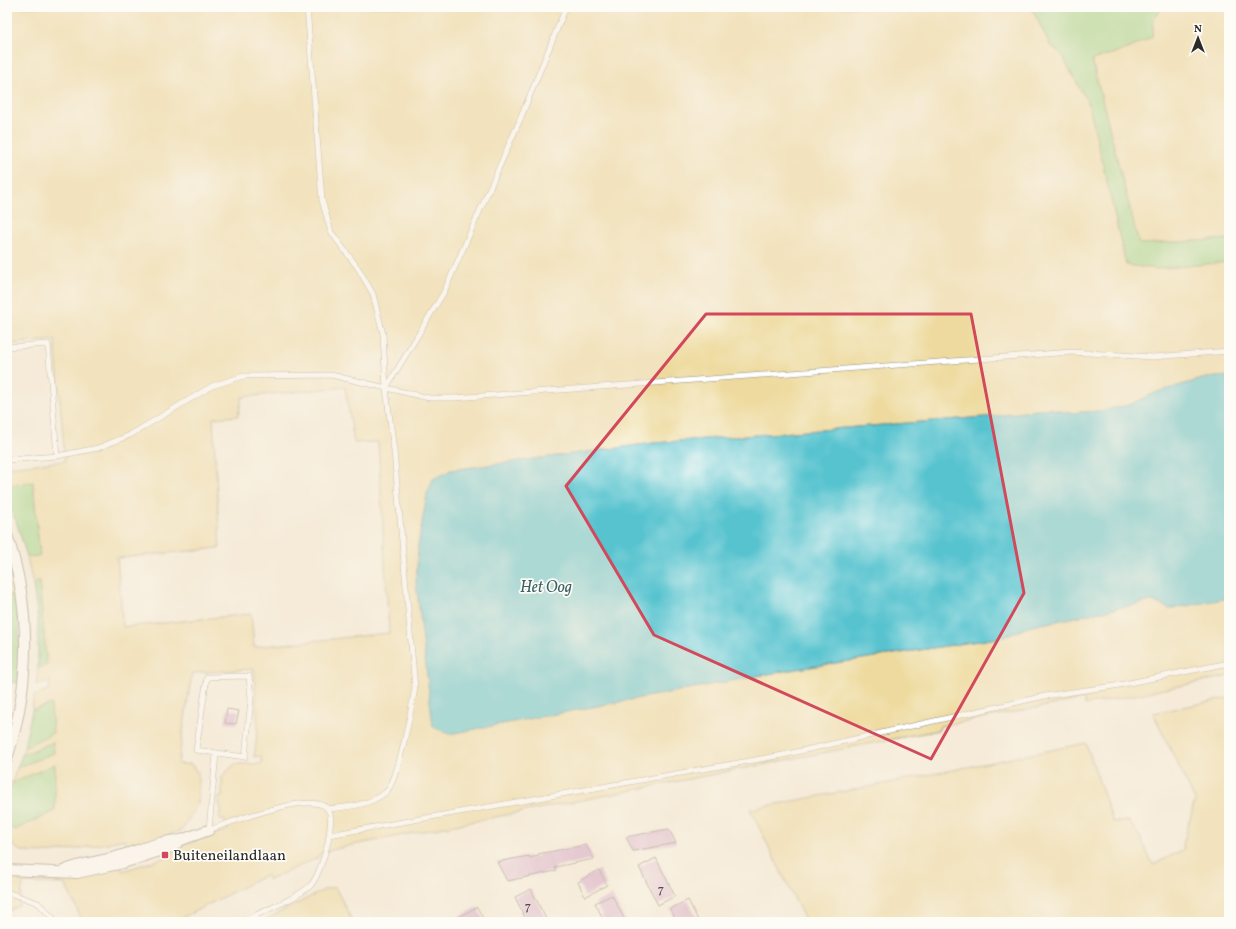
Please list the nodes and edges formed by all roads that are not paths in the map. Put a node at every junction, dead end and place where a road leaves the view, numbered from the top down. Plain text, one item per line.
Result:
1 (307, 7) edge
2 (566, 7) edge
3 (7, 348) edge
4 (1229, 351) edge
5 (386, 389) junction
6 (57, 456) junction
7 (7, 460) edge
8 (7, 535) edge
9 (1229, 663) edge
10 (216, 753) junction
11 (7, 759) edge
12 (328, 810) junction
13 (209, 830) junction
14 (329, 835) junction
15 (7, 870) edge
16 (7, 892) edge
17 (57, 922) edge
18 (241, 922) edge

1 - 5 lane
2 - 5 lane
3 - 6 lane
4 - 5 lane
5 - 6 lane
5 - 12 lane
6 - 7 lane
8 - 11 street
9 - 14 lane
10 - 10 lane
10 - 13 lane
12 - 13 lane
12 - 14 lane
13 - 15 street
14 - 18 lane
16 - 17 lane

